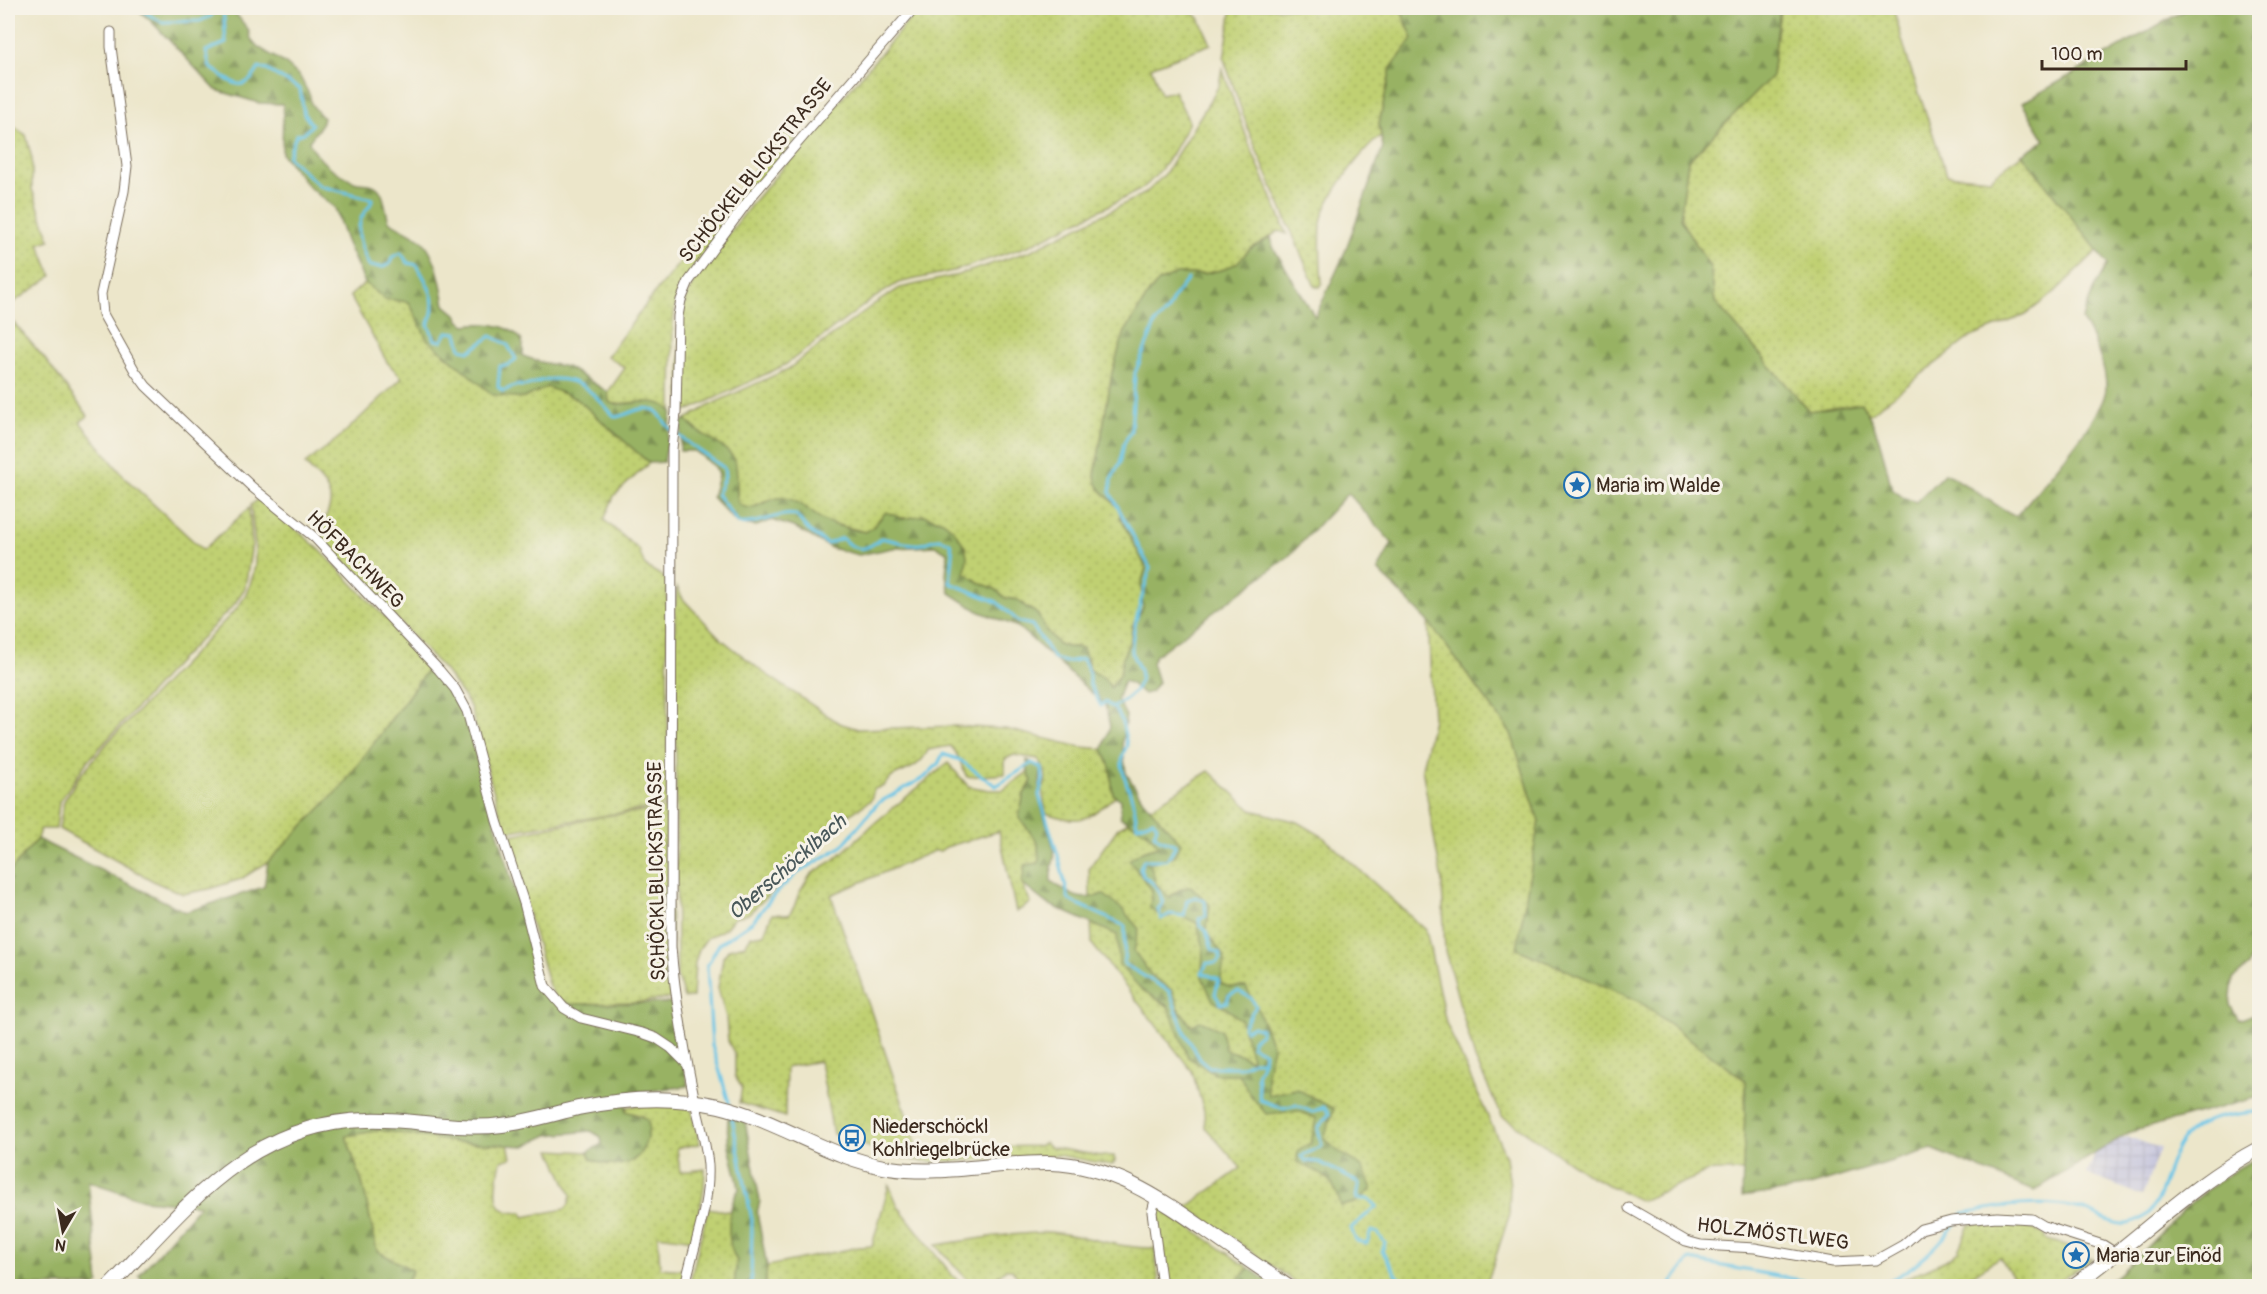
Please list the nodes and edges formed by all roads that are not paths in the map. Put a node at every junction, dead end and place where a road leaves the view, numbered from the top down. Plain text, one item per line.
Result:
1 (914, 8) edge
2 (111, 32) dead end
3 (672, 449) joint
4 (687, 1064) junction
5 (695, 1102) junction
6 (2259, 1148) edge
7 (1156, 1196) junction
8 (1629, 1208) dead end
9 (2117, 1254) junction
10 (110, 1287) edge
11 (685, 1287) edge
12 (1162, 1287) edge
13 (1287, 1287) edge
14 (2073, 1287) edge

1 - 3 street, SCHÖCKELBLICKSTRASSE
2 - 4 street, HÖFBACHWEG
3 - 4 street, SCHÖCKLBLICKSTRASSE
4 - 5 street, SCHÖCKLBLICKSTRASSE
5 - 7 main road
5 - 10 main road
5 - 11 street, SCHÖCKLBLICKSTRASSE
6 - 9 main road
7 - 12 street
7 - 13 main road
8 - 9 street, HOLZMÖSTLWEG
9 - 14 main road

